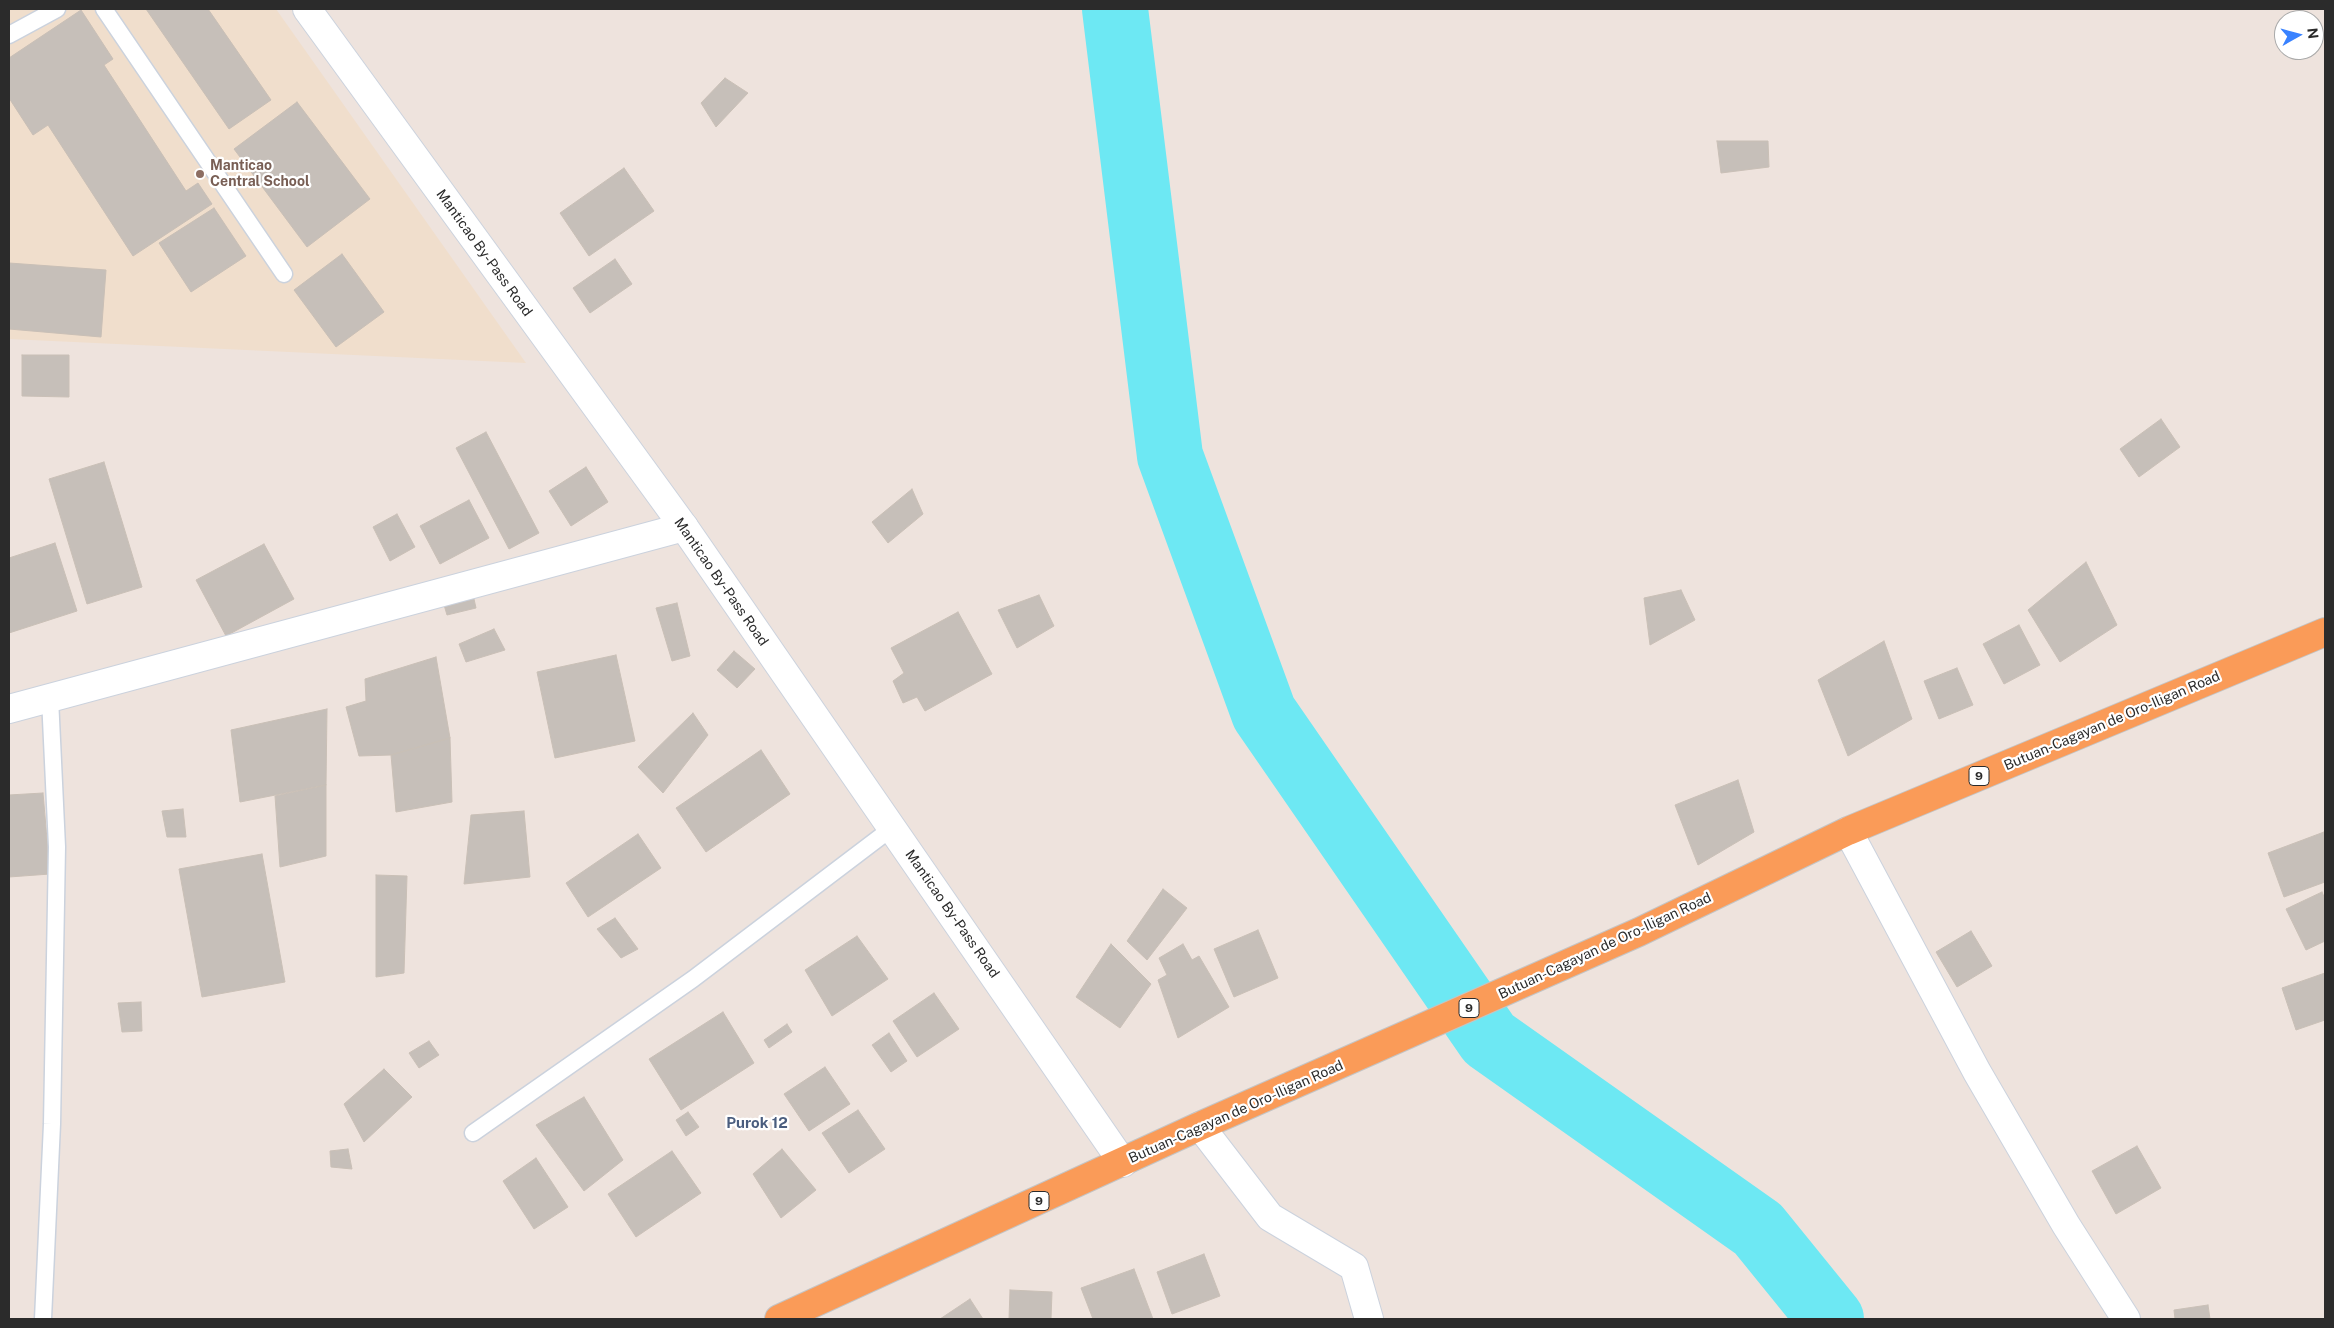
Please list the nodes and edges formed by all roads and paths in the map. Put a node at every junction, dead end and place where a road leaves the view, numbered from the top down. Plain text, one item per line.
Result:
1 (57, 9) edge
2 (104, 9) edge
3 (307, 9) edge
4 (9, 34) edge
5 (284, 274) dead end
6 (684, 527) junction
7 (2325, 632) edge
8 (50, 698) junction
9 (9, 709) edge
10 (892, 828) junction
11 (1848, 831) junction
12 (1200, 1126) junction
13 (473, 1133) dead end
14 (1123, 1163) junction
15 (42, 1319) edge
16 (779, 1319) edge
17 (1369, 1319) edge
18 (2126, 1319) edge

1 - 4 lane
2 - 5 lane
3 - 6 street, Manticao By-Pass Road
6 - 8 street
6 - 10 street, Manticao By-Pass Road
7 - 11 highway, Butuan-Cagayan de Oro-Iligan Road / 9
8 - 9 street
8 - 15 lane
10 - 13 lane
10 - 14 street, Manticao By-Pass Road
11 - 12 highway, Butuan-Cagayan de Oro-Iligan Road / 9
11 - 18 street
12 - 14 highway, Butuan-Cagayan de Oro-Iligan Road / 9
12 - 17 street
14 - 16 highway, Butuan-Cagayan de Oro-Iligan Road / 9

